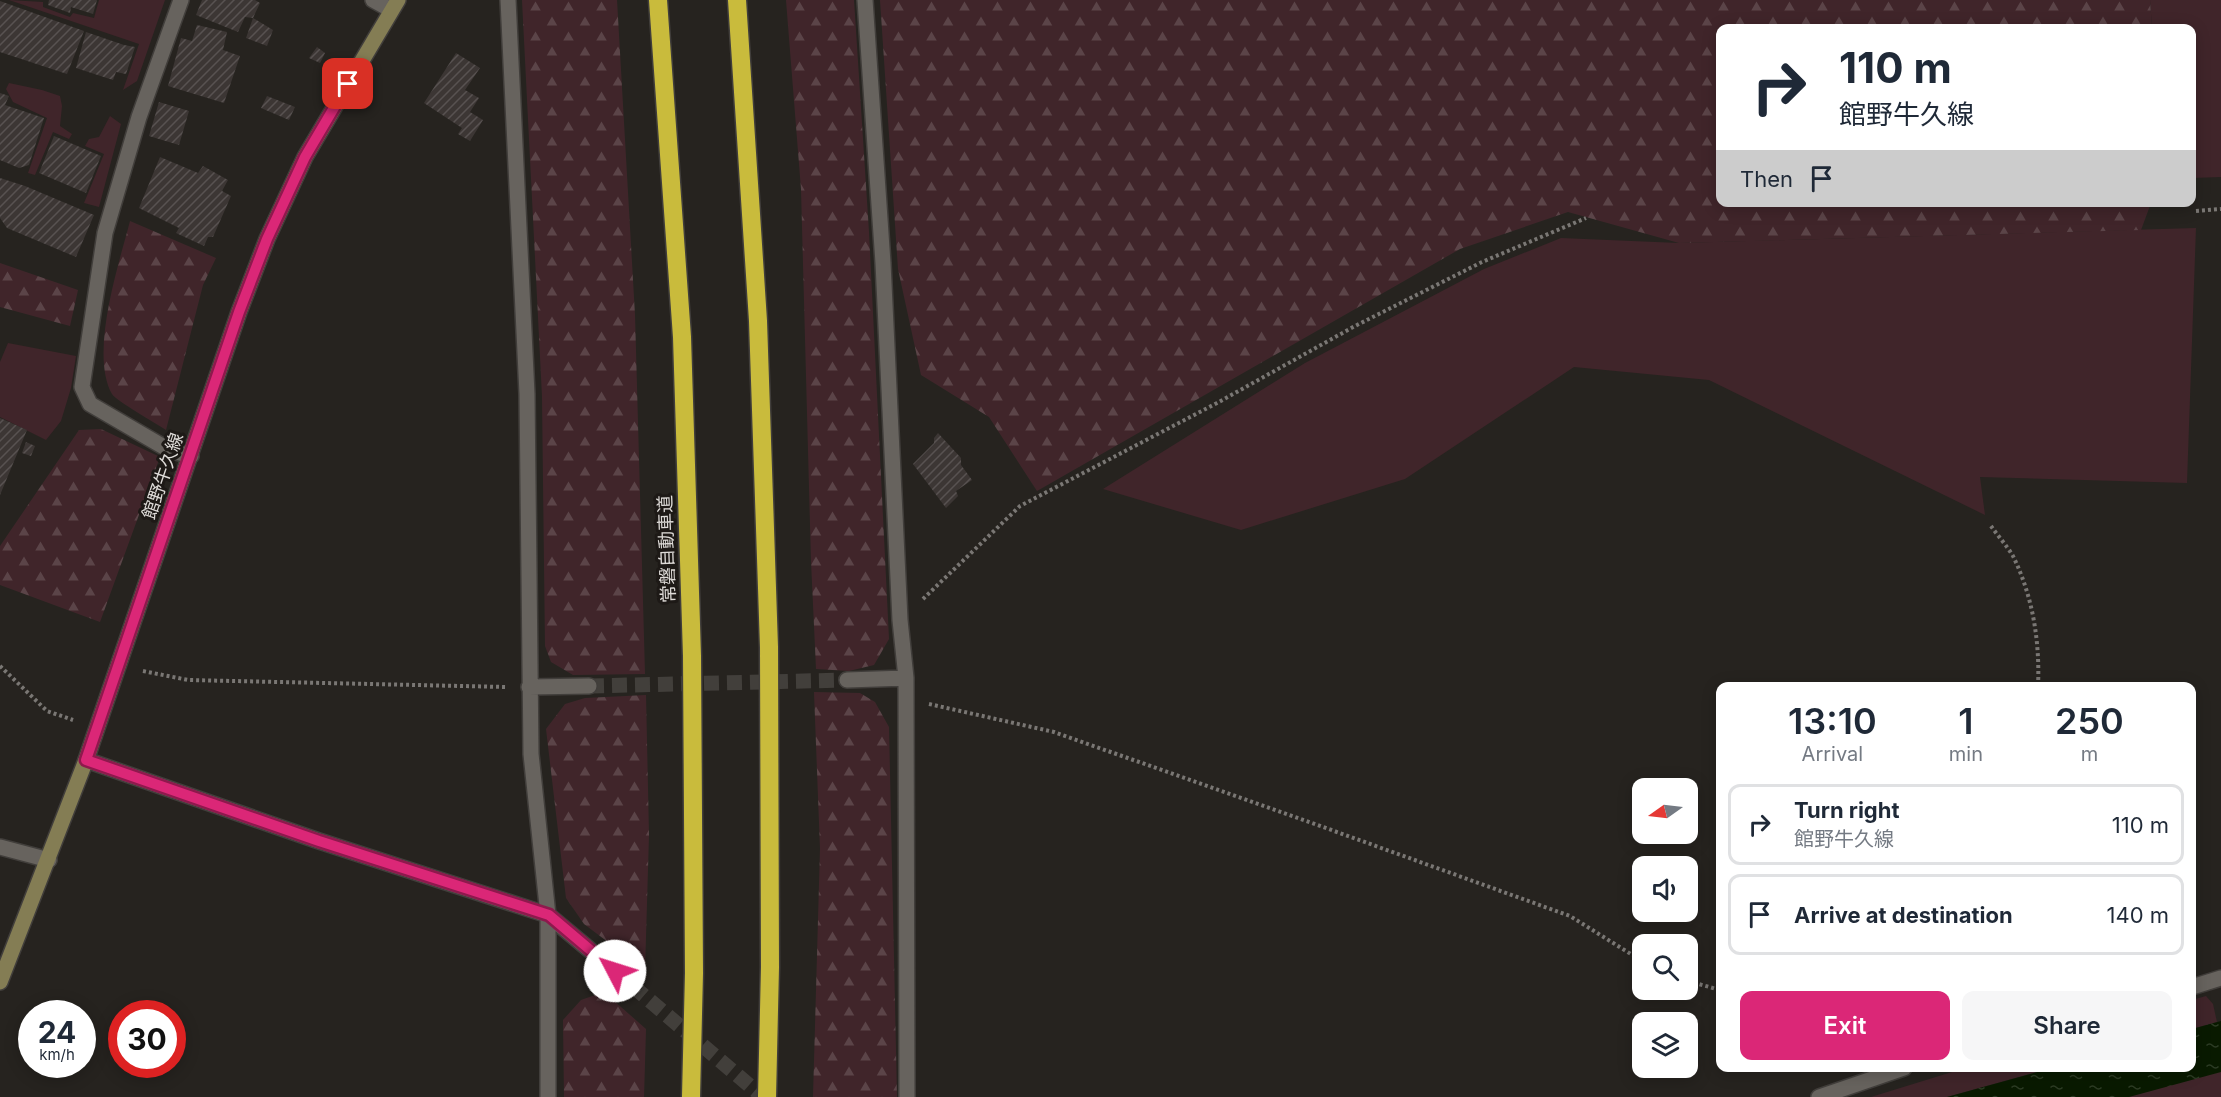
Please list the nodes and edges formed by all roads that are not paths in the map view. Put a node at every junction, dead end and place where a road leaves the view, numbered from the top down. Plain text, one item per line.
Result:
1 (181, 0) edge
2 (373, 0) edge
3 (508, 0) edge
4 (658, 0) edge
5 (737, 0) edge
6 (865, 0) edge
7 (394, 5) edge
8 (191, 456) junction
9 (906, 678) junction
10 (847, 680) tunnel mouth
11 (589, 686) tunnel mouth
12 (529, 687) junction
13 (86, 760) junction
14 (0, 847) edge
15 (49, 860) junction
16 (549, 915) junction
17 (615, 971) tunnel mouth
18 (2221, 979) edge
19 (0, 982) edge
20 (2196, 986) edge
21 (1892, 1072) edge
22 (548, 1097) edge
23 (692, 1097) edge
24 (767, 1097) edge
25 (907, 1097) edge
26 (1819, 1097) edge

1 - 8 street
2 - 7 street
3 - 12 street
4 - 23 highway, 常磐自動車道
5 - 24 highway
6 - 9 street
7 - 8 main road, 館野牛久線
8 - 13 main road, 館野牛久線
9 - 10 street
9 - 25 street
11 - 12 street
12 - 16 street
13 - 15 main road, 館野牛久線
13 - 16 street
14 - 15 street
15 - 19 main road, 館野牛久線
16 - 17 street
16 - 22 street
18 - 20 street
21 - 26 street

